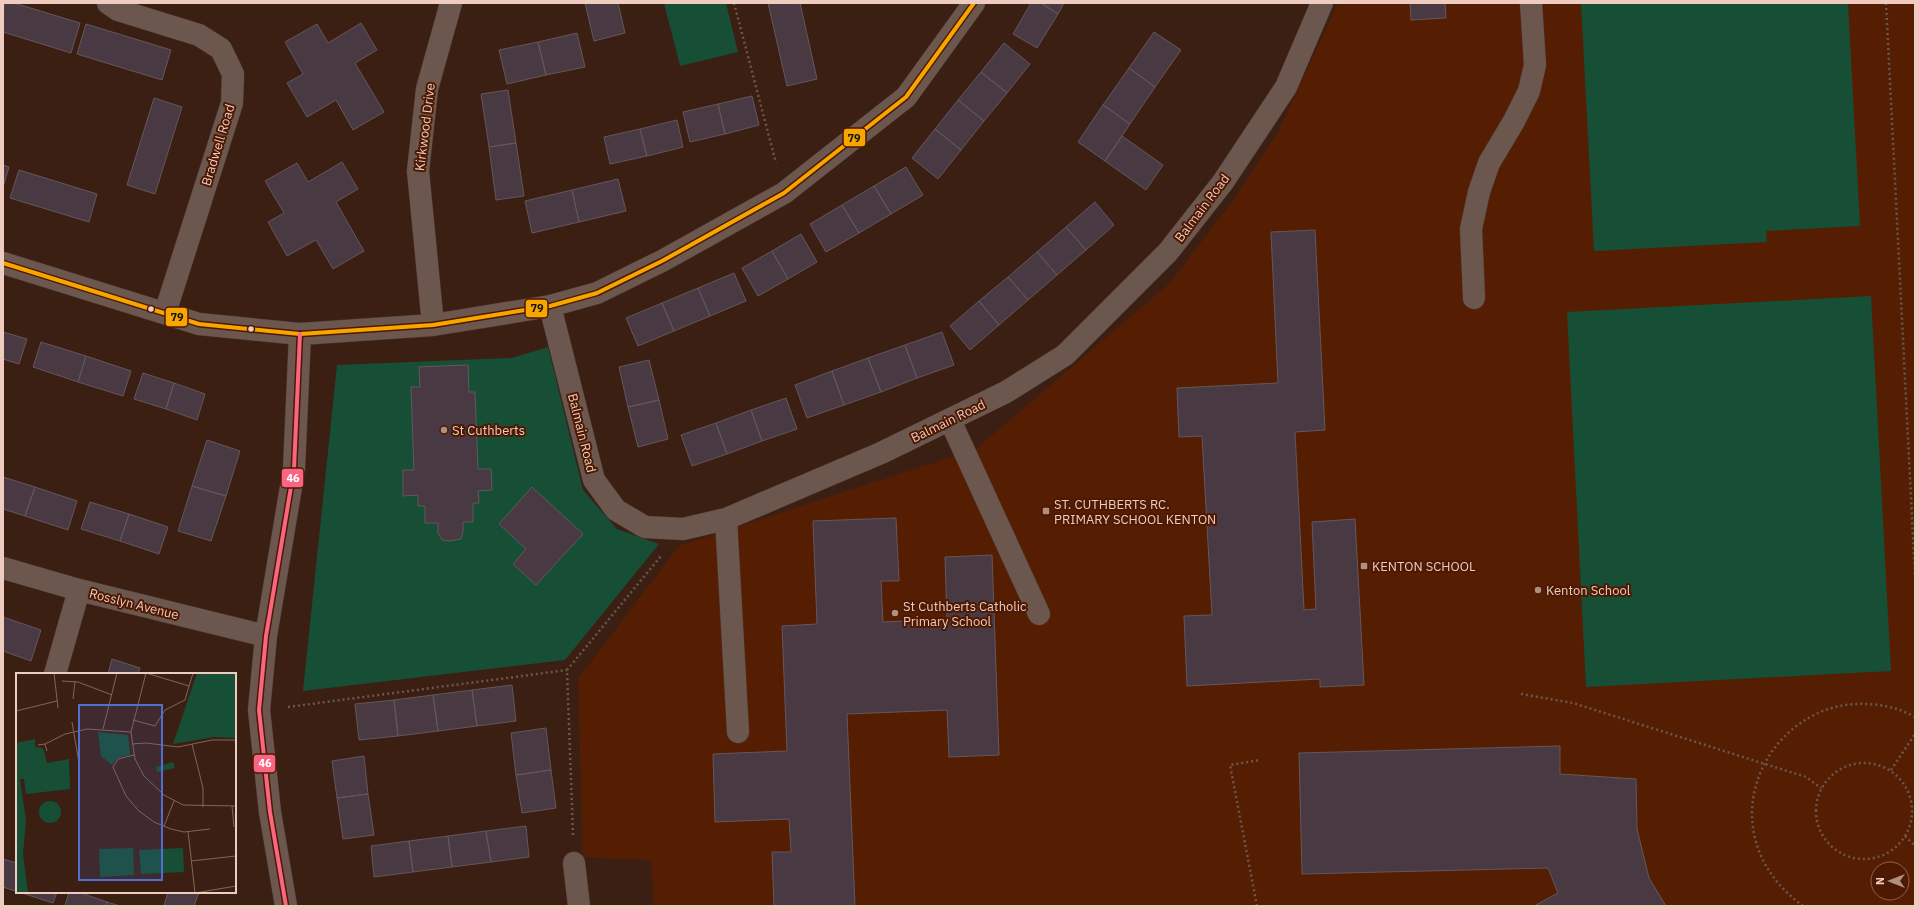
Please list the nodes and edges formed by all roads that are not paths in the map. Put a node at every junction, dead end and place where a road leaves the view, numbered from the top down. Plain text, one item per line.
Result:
1 (108, 3) edge
2 (451, 3) edge
3 (974, 3) edge
4 (1322, 3) edge
5 (1531, 3) edge
6 (3, 263) edge
7 (1474, 298) dead end
8 (550, 306) junction
9 (164, 313) junction
10 (433, 325) junction
11 (300, 334) junction
12 (950, 420) junction
13 (726, 518) junction
14 (3, 568) edge
15 (79, 590) junction
16 (1039, 614) dead end
17 (266, 636) junction
18 (55, 673) edge
19 (738, 732) dead end
20 (574, 863) road end
21 (286, 906) edge
22 (579, 906) edge

1 - 9 street, Bradwell Road
2 - 10 street, Kirkwood Drive
3 - 8 street
4 - 12 street, Balmain Road
5 - 7 street
6 - 9 street
8 - 10 street
8 - 13 street, Balmain Road
9 - 11 street
10 - 11 street
11 - 17 street
12 - 13 street, Balmain Road
12 - 16 street
13 - 19 street
14 - 15 street, Rosslyn Avenue
15 - 17 street, Rosslyn Avenue
15 - 18 street
17 - 21 street
20 - 22 street

